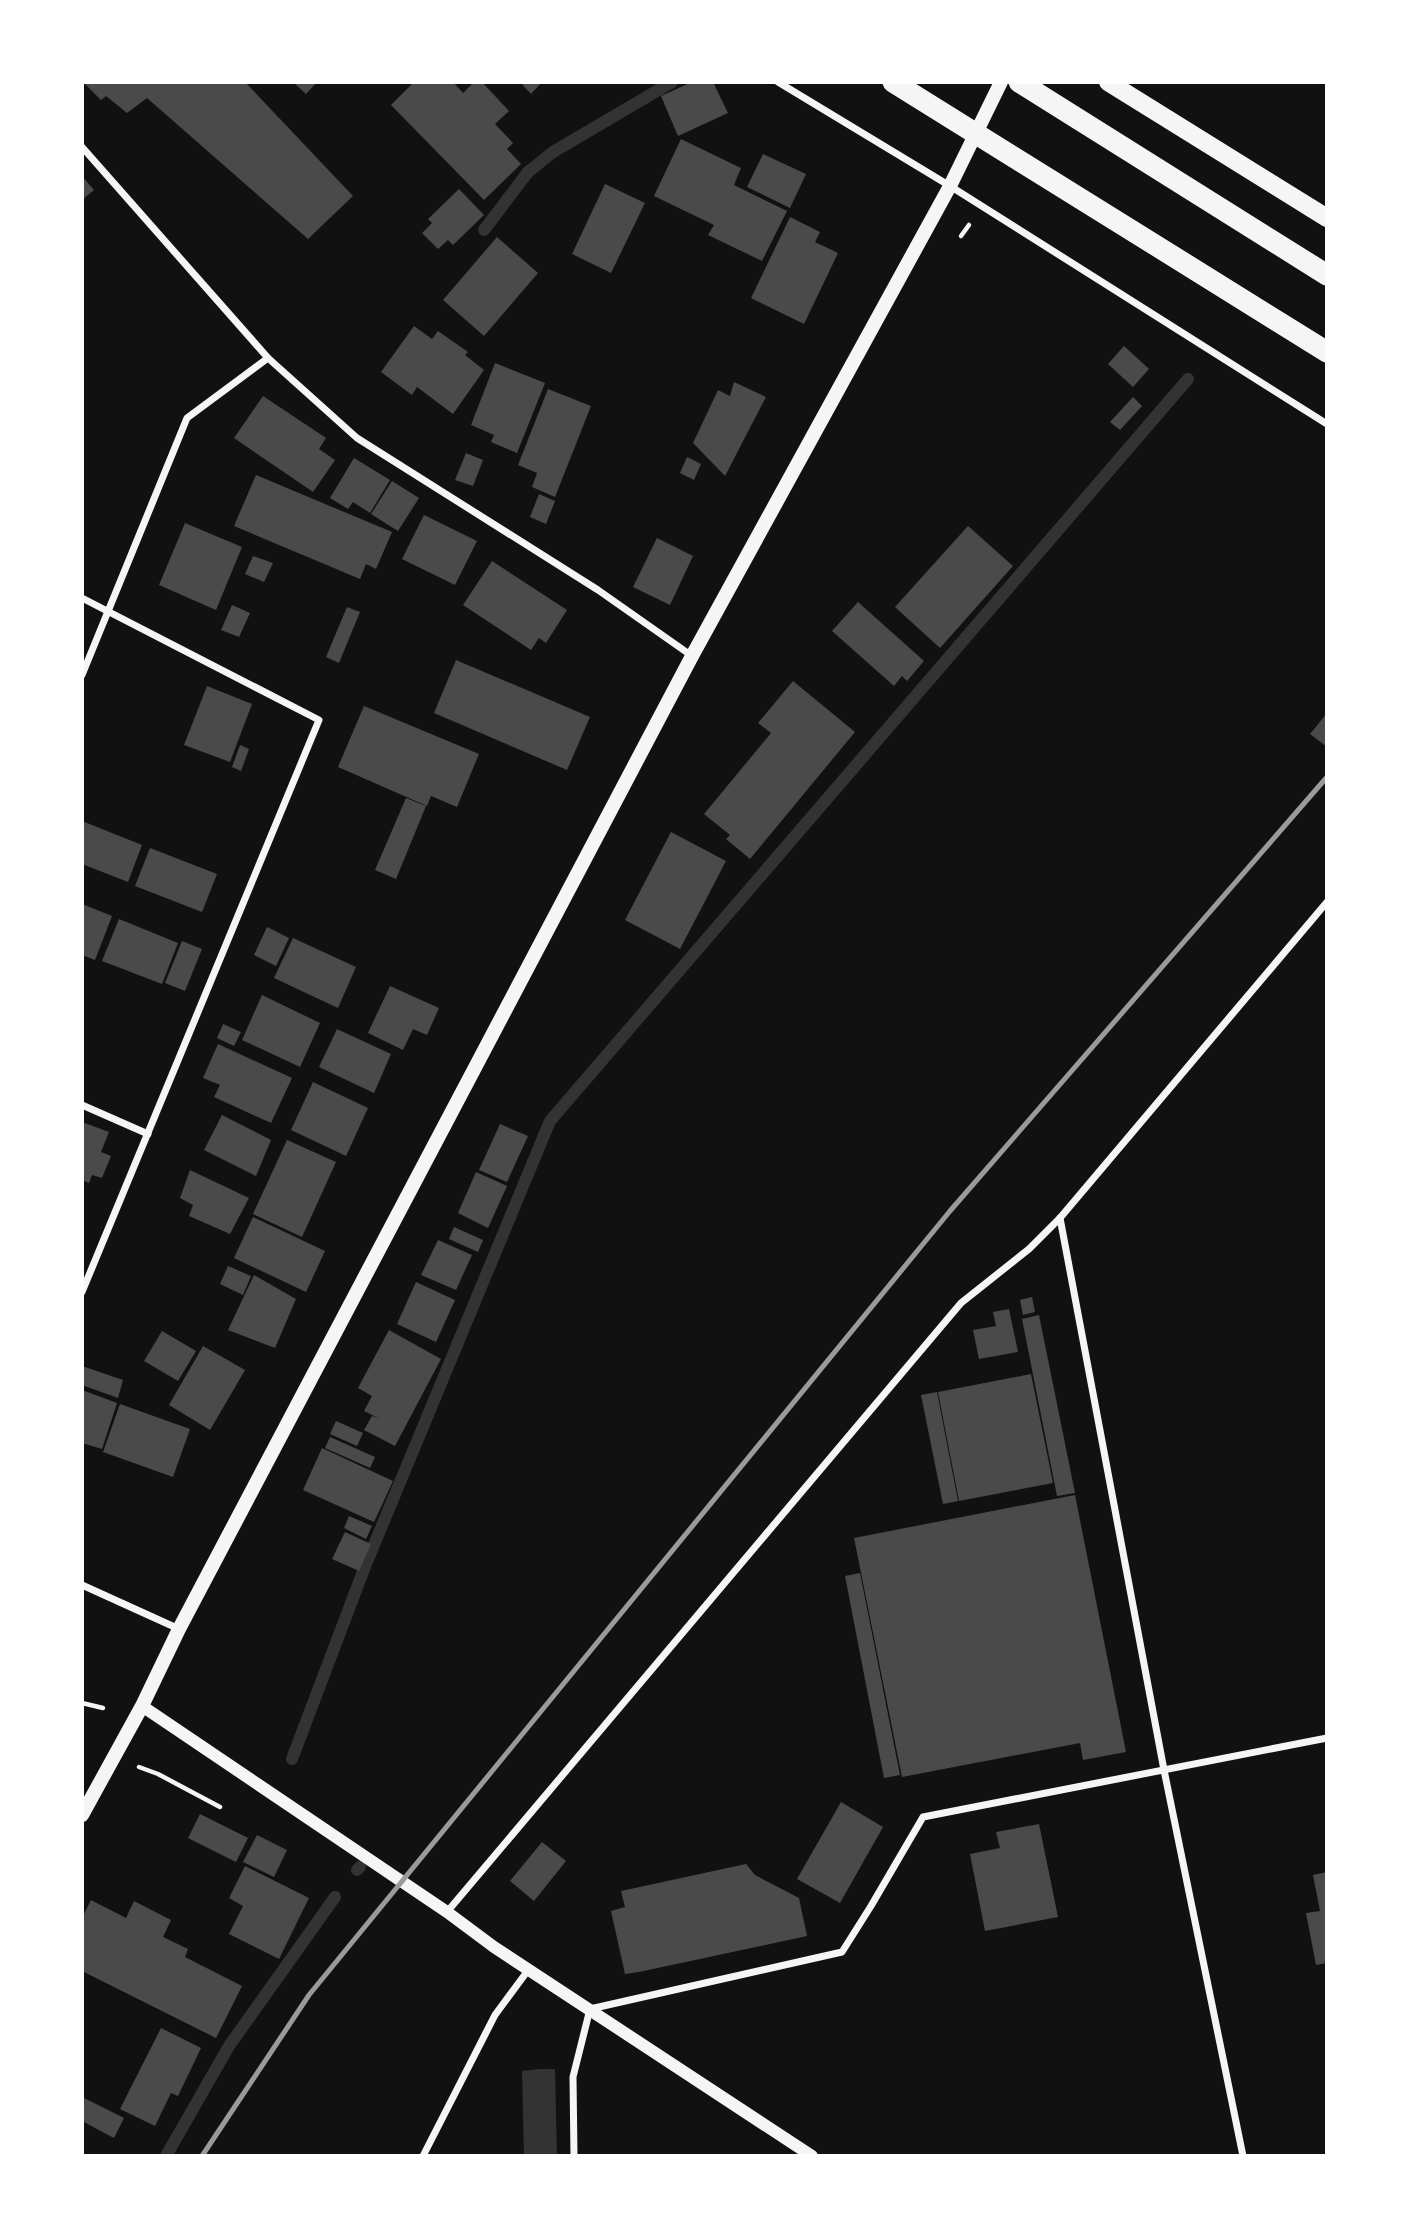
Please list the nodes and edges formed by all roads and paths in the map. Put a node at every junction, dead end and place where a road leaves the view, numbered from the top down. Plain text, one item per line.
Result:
1 (778, 82) edge
2 (893, 82) edge
3 (1001, 82) edge
4 (1019, 82) edge
5 (1108, 82) edge
6 (82, 147) edge
7 (950, 186) junction
8 (1327, 218) edge
9 (1327, 275) edge
10 (1327, 352) edge
11 (268, 358) junction
12 (1327, 424) edge
13 (82, 598) edge
14 (109, 612) junction
15 (692, 656) junction
16 (82, 675) edge
17 (1327, 902) edge
18 (82, 1105) edge
19 (148, 1134) junction
20 (1060, 1218) junction
21 (82, 1292) edge
22 (82, 1585) edge
23 (179, 1629) junction
24 (82, 1703) edge
25 (142, 1706) junction
26 (103, 1708) dead end
27 (1327, 1738) edge
28 (1164, 1770) junction
29 (158, 1774) dead end
30 (220, 1807) dead end
31 (82, 1815) edge
32 (447, 1912) junction
33 (530, 1969) junction
34 (590, 2009) junction
35 (423, 2156) edge
36 (574, 2156) edge
37 (811, 2156) edge
38 (1243, 2156) edge

1 - 7 street
2 - 10 highway
3 - 7 main road
4 - 9 highway
5 - 8 main road
6 - 11 street
7 - 12 street
7 - 15 main road
11 - 14 street
11 - 15 street
13 - 14 street
14 - 16 street
14 - 19 street
15 - 23 main road
17 - 20 street
18 - 19 street
19 - 21 street
20 - 28 street
20 - 32 street
22 - 23 street
23 - 25 main road
24 - 26 path
25 - 31 main road
25 - 32 street
27 - 28 street
28 - 34 street
28 - 38 street
29 - 30 path
32 - 33 street
33 - 34 street
33 - 35 street
34 - 36 street
34 - 37 street

